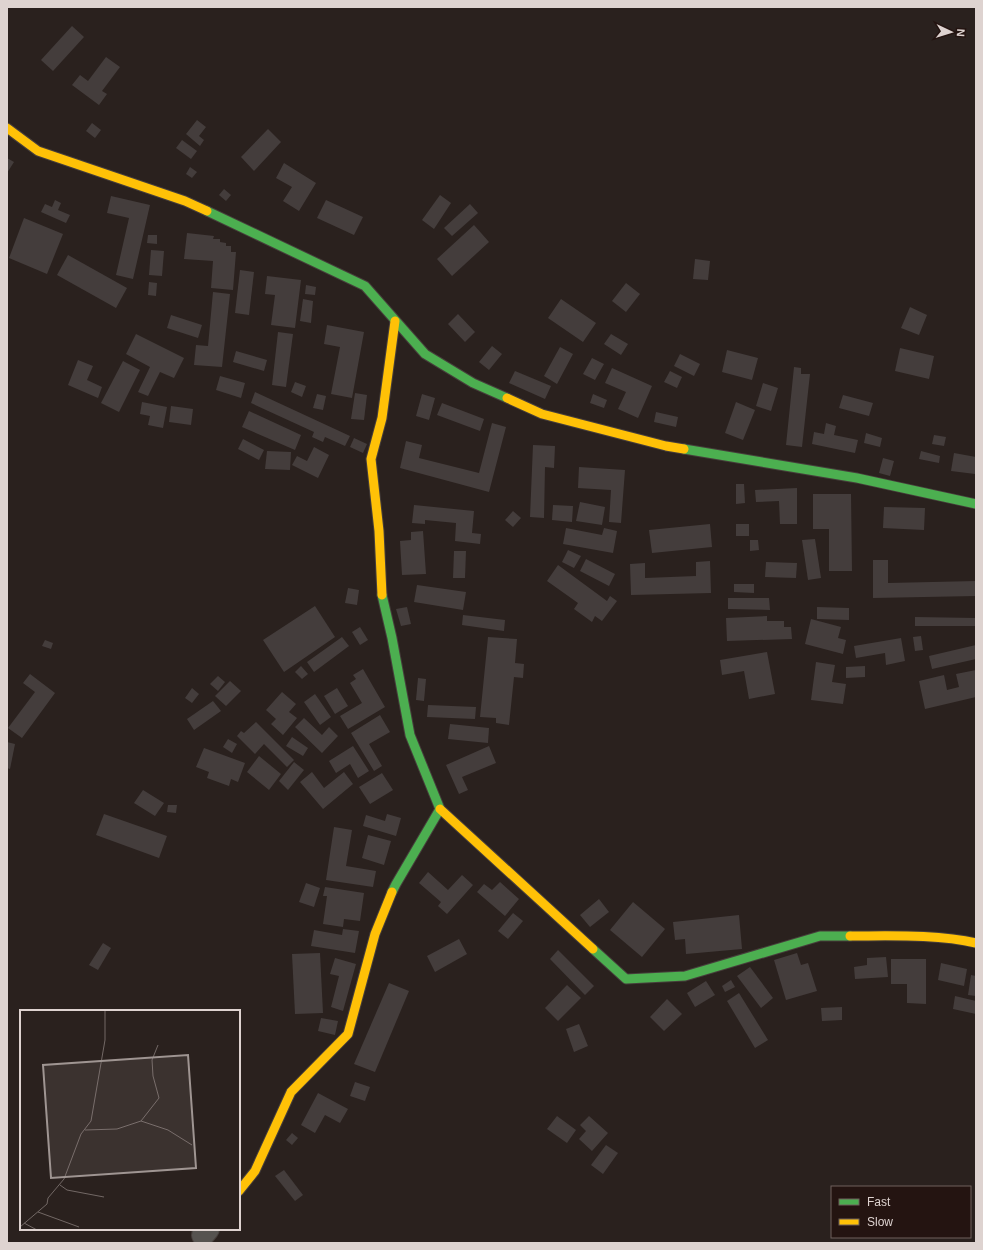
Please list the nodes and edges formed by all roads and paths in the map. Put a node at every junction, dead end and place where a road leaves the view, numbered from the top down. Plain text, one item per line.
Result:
1 (7, 128) edge
2 (396, 321) junction
3 (976, 504) edge
4 (440, 809) junction
5 (976, 943) edge
6 (240, 1190) edge

1 - 2 street
2 - 3 street
2 - 4 street
4 - 5 street
4 - 6 street

